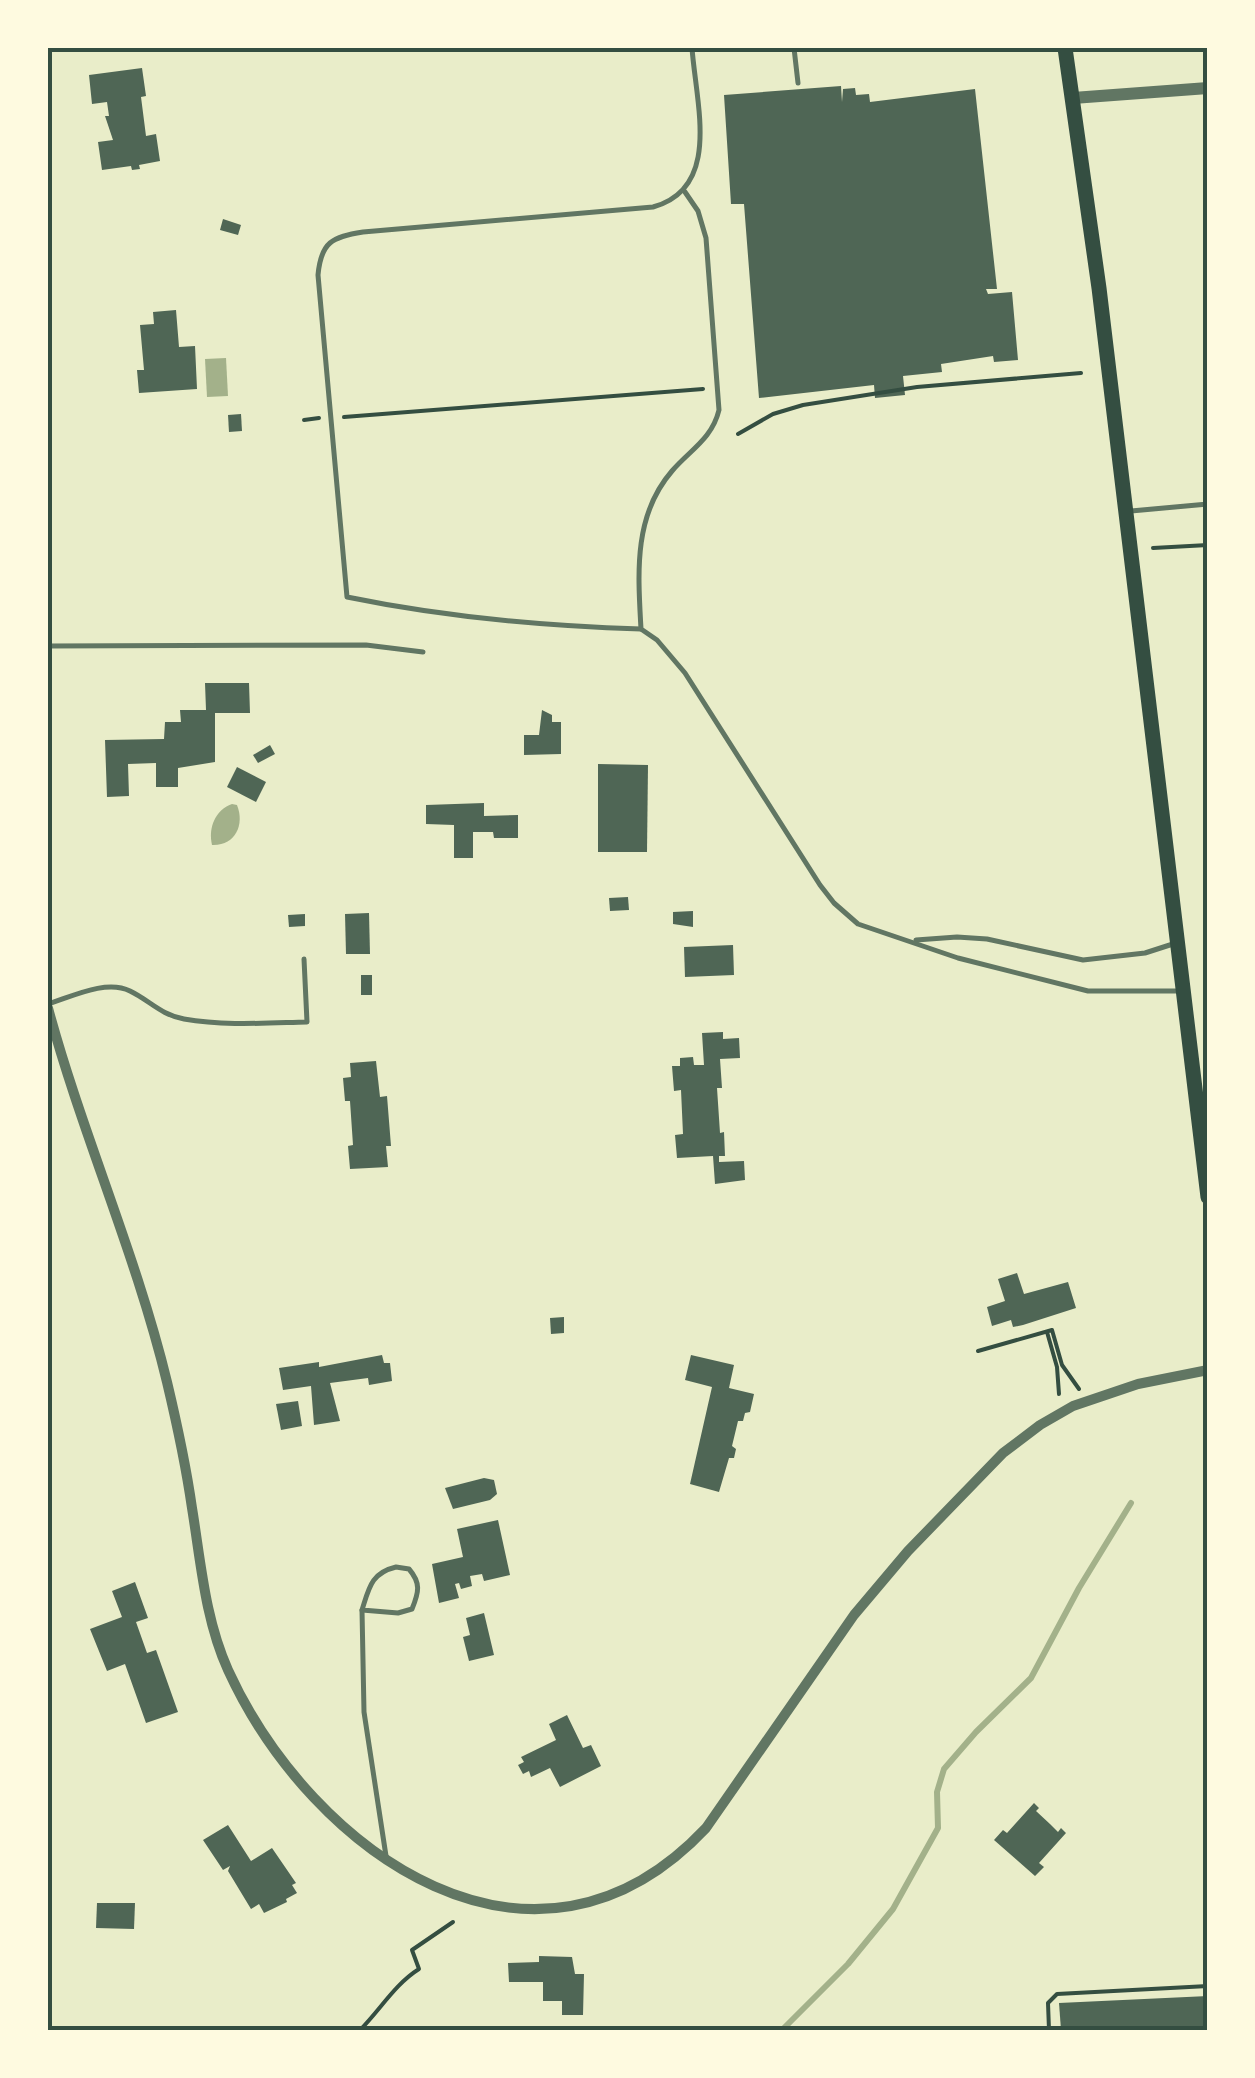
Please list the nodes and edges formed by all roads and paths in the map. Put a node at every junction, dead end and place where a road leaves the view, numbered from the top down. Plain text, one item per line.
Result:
1 (692, 48) edge
2 (794, 48) edge
3 (1064, 48) edge
4 (798, 82) dead end
5 (1208, 88) edge
6 (1073, 98) junction
7 (684, 192) junction
8 (1081, 373) dead end
9 (718, 388) junction
10 (331, 418) junction
11 (304, 420) dead end
12 (738, 434) dead end
13 (1208, 504) edge
14 (1127, 512) junction
15 (1208, 545) edge
16 (1154, 548) dead end
17 (641, 629) junction
18 (48, 646) edge
19 (423, 652) dead end
20 (914, 941) junction
21 (1177, 942) junction
22 (304, 959) dead end
23 (1183, 990) junction
24 (48, 1006) edge
25 (1208, 1197) edge
26 (978, 1351) dead end
27 (1060, 1366) junction
28 (1208, 1370) edge
29 (1090, 1399) junction
30 (1057, 1414) junction
31 (362, 1610) junction
32 (387, 1864) junction
33 (453, 1922) dead end
34 (1208, 1986) edge
35 (360, 2030) edge
36 (1049, 2030) edge

1 - 7 lane
2 - 4 lane
3 - 6 main road
5 - 6 street
6 - 14 main road
7 - 9 lane
7 - 10 lane
8 - 12 path
9 - 10 path
9 - 17 lane
10 - 11 path
10 - 17 lane
13 - 14 lane
14 - 21 main road
15 - 16 path
17 - 20 lane
18 - 19 lane
20 - 21 lane
20 - 23 lane
21 - 23 main road
22 - 24 lane
23 - 25 main road
24 - 32 street
26 - 27 path
27 - 29 path
27 - 30 path
28 - 29 street
29 - 30 street
30 - 32 street
31 - 31 lane
31 - 32 lane
33 - 35 path
34 - 36 path

